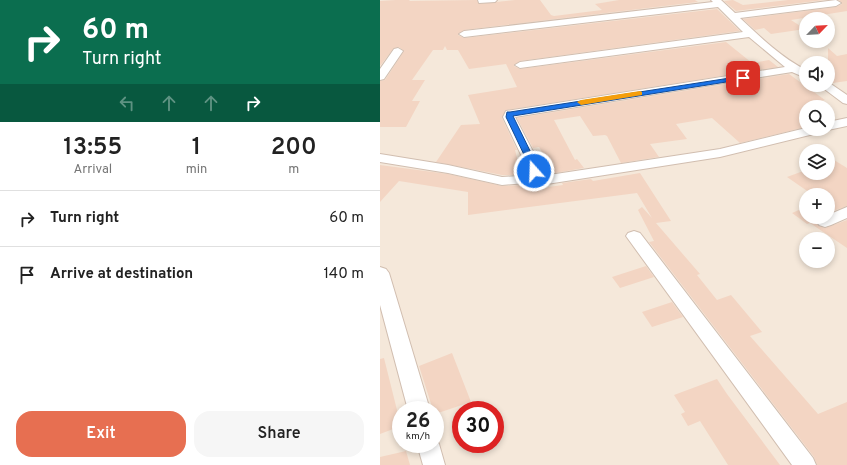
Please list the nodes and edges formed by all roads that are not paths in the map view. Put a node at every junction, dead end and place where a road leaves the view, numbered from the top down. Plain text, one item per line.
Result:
1 (492, 0) edge
2 (482, 1) dead end
3 (718, 2) edge
4 (836, 3) dead end
5 (733, 16) junction
6 (464, 34) dead end
7 (751, 34) junction
8 (398, 50) dead end
9 (520, 65) dead end
10 (793, 68) junction
11 (799, 71) edge
12 (380, 76) edge
13 (835, 92) edge
14 (847, 100) edge
15 (847, 122) edge
16 (835, 125) edge
17 (799, 134) edge
18 (380, 158) edge
19 (527, 178) junction
20 (847, 212) edge
21 (835, 217) edge
22 (634, 236) dead end
23 (380, 273) edge
24 (416, 401) edge
25 (431, 453) edge
26 (434, 465) edge
27 (805, 465) edge

1 - 2 street
3 - 5 street
3 - 6 street
4 - 5 street
5 - 7 street
7 - 9 street
7 - 10 street
8 - 12 street
10 - 11 street
10 - 19 street
13 - 14 street
15 - 16 street
17 - 19 street
18 - 19 street
20 - 21 street
22 - 27 street
23 - 24 street
25 - 26 street

